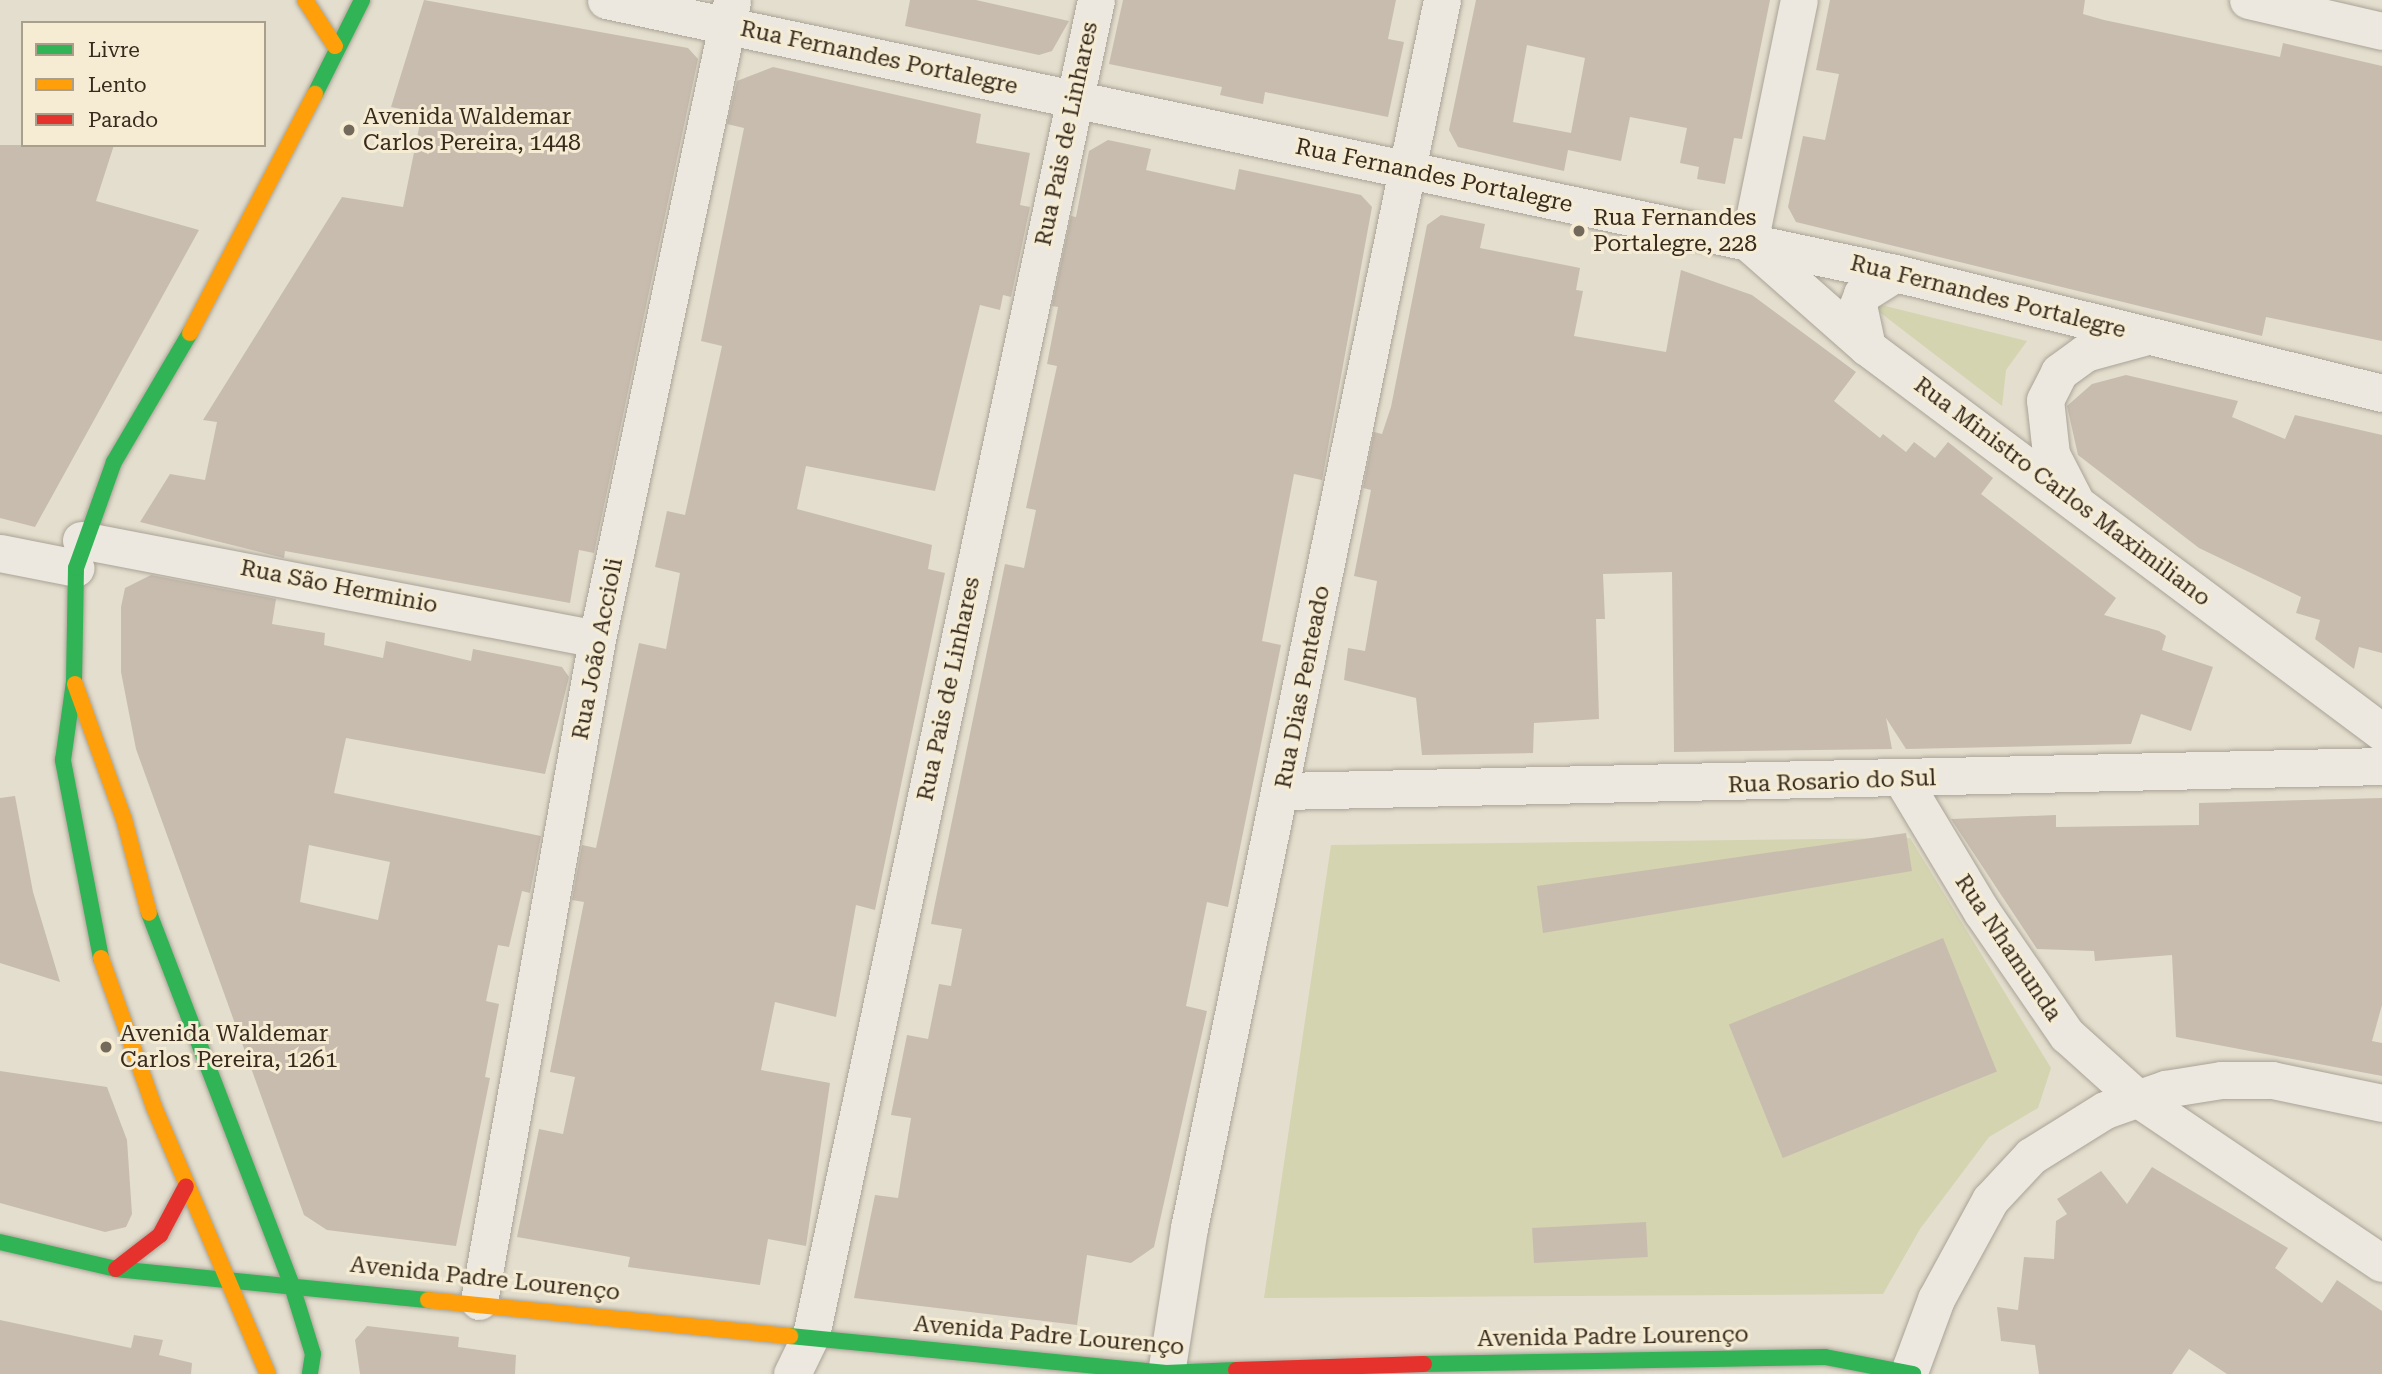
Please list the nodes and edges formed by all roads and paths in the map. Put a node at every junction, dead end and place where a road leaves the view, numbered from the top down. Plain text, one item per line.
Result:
1 (305, 0) edge
2 (362, 0) edge
3 (606, 0) edge
4 (1096, 0) edge
5 (1442, 0) edge
6 (1799, 0) edge
7 (2248, 0) edge
8 (336, 12) dead end
9 (730, 12) edge
10 (2382, 31) edge
11 (335, 46) junction
12 (1074, 101) junction
13 (1407, 171) junction
14 (1749, 243) junction
15 (1895, 273) junction
16 (2147, 336) junction
17 (1867, 347) junction
18 (2382, 393) edge
19 (2078, 506) junction
20 (0, 553) edge
21 (78, 554) junction
22 (597, 639) junction
23 (74, 682) junction
24 (2382, 732) edge
25 (2382, 766) edge
26 (1902, 779) junction
27 (1283, 791) junction
28 (2137, 1098) junction
29 (2382, 1103) edge
30 (186, 1186) junction
31 (0, 1242) edge
32 (2382, 1263) edge
33 (116, 1269) junction
34 (224, 1280) junction
35 (290, 1283) junction
36 (479, 1301) junction
37 (811, 1335) junction
38 (1167, 1373) edge
39 (1911, 1373) edge
40 (268, 1374) edge
41 (310, 1374) edge
42 (792, 1374) edge

1 - 11 street
2 - 11 street
3 - 9 street, Rua Fernandes Portalegre
4 - 12 street, Rua Pais de Linhares
5 - 13 street, Rua Dias Penteado
6 - 14 street
7 - 10 street
8 - 11 street
9 - 12 street, Rua Fernandes Portalegre
9 - 22 street, Rua João Accioli
11 - 21 street
12 - 13 street, Rua Fernandes Portalegre
12 - 37 street, Rua Pais de Linhares
13 - 14 street, Rua Fernandes Portalegre
13 - 27 street, Rua Dias Penteado
14 - 15 street, Rua Fernandes Portalegre
14 - 17 street, Rua Ministro Carlos Maximiliano
15 - 16 street, Rua Fernandes Portalegre
15 - 17 street
16 - 18 street, Rua Fernandes Portalegre
16 - 19 street
17 - 19 street, Rua Ministro Carlos Maximiliano
19 - 24 street, Rua Ministro Carlos Maximiliano
20 - 21 street, Rua São Herminio
21 - 22 street, Rua São Herminio
21 - 23 street
22 - 36 street, Rua João Accioli
23 - 30 street
23 - 35 street
25 - 26 street, Rua Rosario do Sul
26 - 27 street, Rua Rosario do Sul
26 - 28 street, Rua Nhamunda
27 - 38 street, Rua Dias Penteado
28 - 29 street
28 - 32 street, Rua Nhamunda
28 - 39 street
30 - 33 street
30 - 34 street
31 - 33 street, Avenida Padre Lourenço
33 - 34 street, Avenida Padre Lourenço
34 - 35 street, Avenida Padre Lourenço
34 - 40 street
35 - 36 street, Avenida Padre Lourenço
35 - 41 street
36 - 37 street, Avenida Padre Lourenço
37 - 38 street, Avenida Padre Lourenço
37 - 42 street, Rua Pais de Linhares
38 - 39 street, Avenida Padre Lourenço

